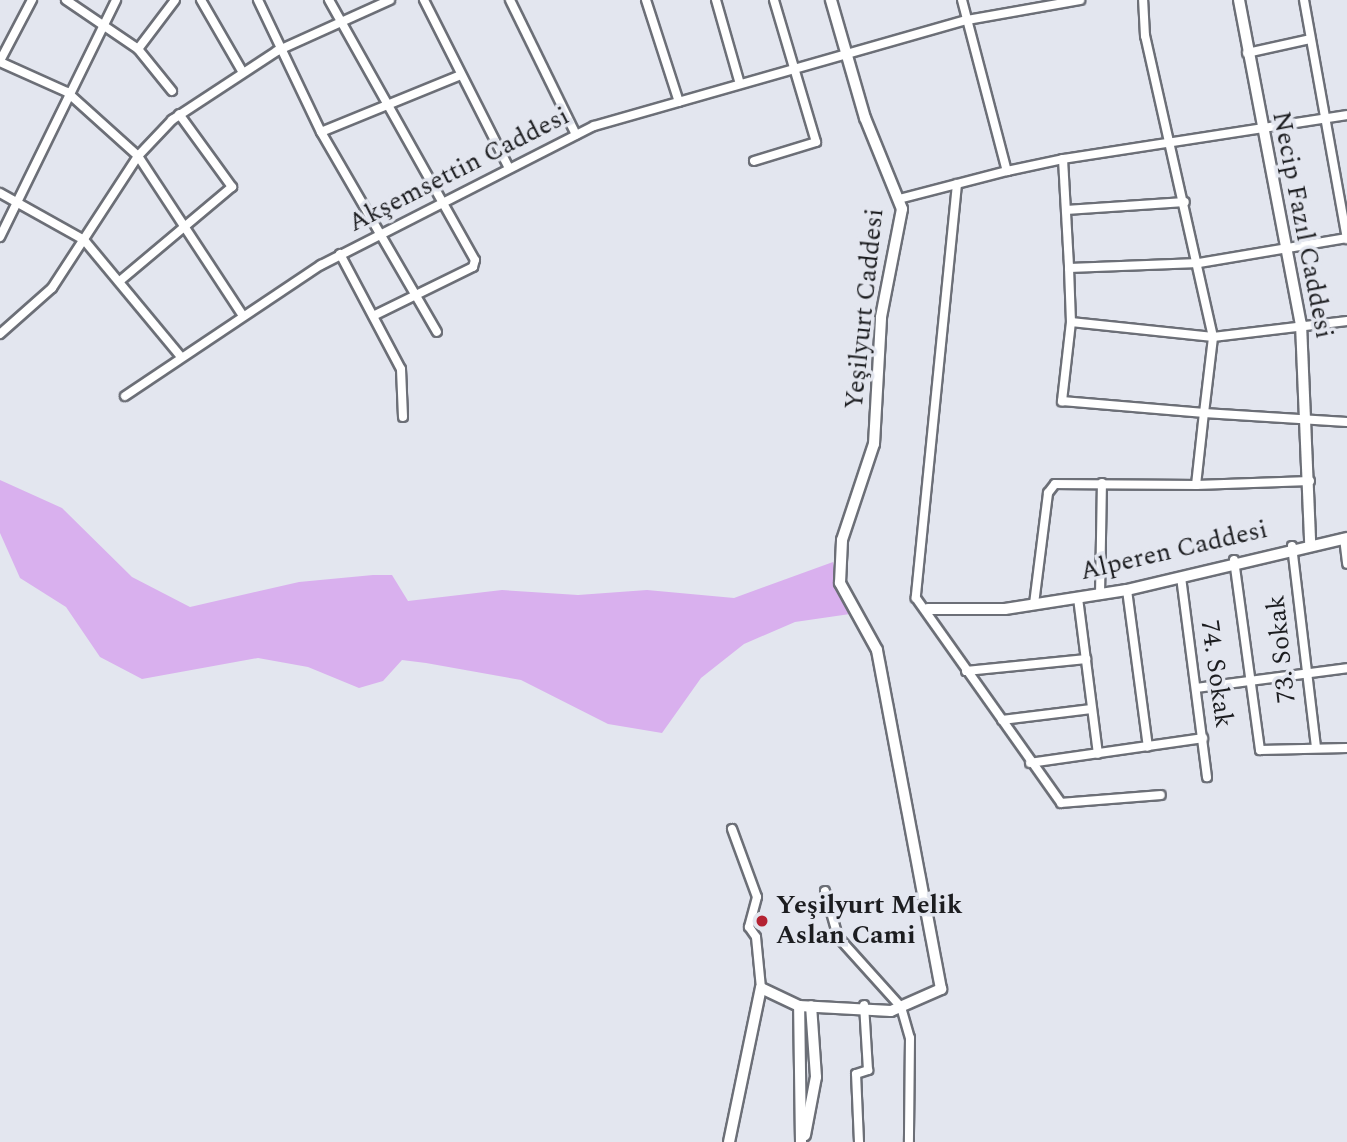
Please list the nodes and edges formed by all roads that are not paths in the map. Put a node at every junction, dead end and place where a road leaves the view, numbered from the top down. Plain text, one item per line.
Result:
1 (32, 0) edge
2 (66, 0) edge
3 (116, 0) edge
4 (176, 0) edge
5 (201, 0) edge
6 (258, 0) edge
7 (329, 0) edge
8 (390, 0) edge
9 (424, 0) edge
10 (646, 0) edge
11 (716, 0) edge
12 (774, 0) edge
13 (831, 0) edge
14 (962, 0) edge
15 (1080, 0) edge
16 (1143, 0) edge
17 (1239, 0) edge
18 (1304, 0) edge
19 (514, 1) edge
20 (1021, 4) edge
21 (967, 20) junction
22 (339, 22) junction
23 (104, 23) junction
24 (1310, 40) junction
25 (138, 49) junction
26 (280, 49) junction
27 (1247, 53) junction
28 (844, 54) junction
29 (1, 61) edge
30 (794, 68) junction
31 (242, 71) junction
32 (461, 75) junction
33 (740, 84) junction
34 (172, 91) dead end
35 (67, 92) junction
36 (678, 102) junction
37 (383, 104) junction
38 (179, 114) junction
39 (1347, 115) edge
40 (1322, 120) junction
41 (1261, 130) junction
42 (321, 132) junction
43 (576, 135) junction
44 (1168, 139) junction
45 (138, 156) junction
46 (1063, 159) junction
47 (754, 161) dead end
48 (509, 167) junction
49 (1007, 171) junction
50 (957, 184) junction
51 (0, 193) edge
52 (441, 200) junction
53 (899, 200) junction
54 (17, 201) junction
55 (1185, 202) junction
56 (1066, 210) junction
57 (187, 228) junction
58 (379, 232) junction
59 (0, 237) edge
60 (1347, 239) edge
61 (85, 240) junction
62 (1284, 250) junction
63 (340, 254) junction
64 (1199, 262) junction
65 (1069, 268) junction
66 (121, 280) junction
67 (415, 295) junction
68 (243, 316) junction
69 (373, 316) junction
70 (1071, 321) junction
71 (1347, 321) edge
72 (1301, 324) junction
73 (436, 332) dead end
74 (0, 334) edge
75 (1213, 337) junction
76 (181, 357) junction
77 (125, 396) dead end
78 (1204, 413) junction
79 (403, 417) dead end
80 (1347, 422) edge
81 (1310, 423) junction
82 (1310, 481) junction
83 (1102, 483) junction
84 (1196, 485) junction
85 (1345, 538) edge
86 (1310, 543) junction
87 (1292, 546) junction
88 (1234, 560) junction
89 (1347, 564) edge
90 (1181, 577) junction
91 (1127, 590) junction
92 (1100, 595) junction
93 (1078, 598) junction
94 (1034, 604) junction
95 (928, 609) junction
96 (1086, 659) junction
97 (1347, 668) edge
98 (966, 671) junction
99 (1305, 672) junction
100 (1250, 680) junction
101 (1196, 688) junction
102 (1091, 709) junction
103 (1002, 720) junction
104 (1203, 738) junction
105 (1148, 747) junction
106 (1315, 748) junction
107 (1347, 748) edge
108 (1098, 754) junction
109 (1030, 763) junction
110 (1207, 777) dead end
111 (1161, 795) dead end
112 (732, 829) dead end
113 (825, 891) dead end
114 (761, 988) junction
115 (864, 1005) junction
116 (799, 1006) junction
117 (811, 1006) junction
118 (901, 1007) junction
119 (800, 1077) junction
120 (816, 1077) junction
121 (806, 1108) junction
122 (729, 1142) edge
123 (802, 1142) edge
124 (859, 1142) edge
125 (909, 1142) edge

1 - 29 street
2 - 23 street
3 - 23 street
4 - 25 street
5 - 31 street
6 - 26 street
7 - 22 street
8 - 22 street
9 - 32 street
10 - 36 street
11 - 33 street
12 - 30 street
13 - 28 street, Yeşilyurt Caddesi
14 - 21 street
15 - 20 street, Akşemsettin Caddesi
16 - 44 street
17 - 27 street, Necip Fazıl Caddesi
18 - 24 street
19 - 43 street
20 - 21 street, Akşemsettin Caddesi
21 - 28 street, Akşemsettin Caddesi
21 - 49 street
22 - 26 street
22 - 37 street
23 - 25 street
23 - 35 street
24 - 27 street
24 - 40 street
25 - 34 street
26 - 31 street
26 - 42 street
27 - 41 street, Necip Fazıl Caddesi
28 - 30 street, Akşemsettin Caddesi
28 - 53 street, Yeşilyurt Caddesi
29 - 35 street
30 - 33 street, Akşemsettin Caddesi
30 - 47 street
31 - 38 street
32 - 37 street
32 - 48 street
33 - 36 street, Akşemsettin Caddesi
35 - 45 street
35 - 54 street
36 - 43 street, Akşemsettin Caddesi
37 - 42 street
37 - 52 street
38 - 45 street
38 - 57 street
39 - 40 street
40 - 41 street
40 - 60 street
41 - 44 street
41 - 62 street, Necip Fazıl Caddesi
42 - 58 street
43 - 48 street, Akşemsettin Caddesi
44 - 46 street
44 - 55 street
45 - 57 street
45 - 61 street
46 - 49 street
46 - 56 street
48 - 52 street, Akşemsettin Caddesi
49 - 50 street
50 - 53 street
50 - 95 street
51 - 54 street
52 - 58 street, Akşemsettin Caddesi
52 - 67 street
53 - 118 street, Yeşilyurt Caddesi
54 - 59 street
54 - 61 street
55 - 56 street
55 - 64 street
56 - 65 street
57 - 66 street
57 - 68 street
58 - 63 street, Akşemsettin Caddesi
58 - 67 street
60 - 62 street
61 - 66 street
61 - 74 street
62 - 64 street
62 - 72 street, Necip Fazıl Caddesi
63 - 68 street, Akşemsettin Caddesi
63 - 69 street
64 - 65 street
64 - 75 street
65 - 70 street
66 - 76 street
67 - 69 street
67 - 73 street
68 - 76 street, Akşemsettin Caddesi
69 - 79 street
70 - 75 street
70 - 78 street
71 - 72 street
72 - 75 street
72 - 81 street, Necip Fazıl Caddesi
75 - 78 street
76 - 77 street, Akşemsettin Caddesi
78 - 81 street
78 - 84 street
80 - 81 street
81 - 82 street, Necip Fazıl Caddesi
82 - 84 street
82 - 86 street, Necip Fazıl Caddesi
83 - 84 street
83 - 92 street
83 - 94 street
85 - 86 street, Alperen Caddesi
85 - 89 street
86 - 87 street, Alperen Caddesi
87 - 88 street, Alperen Caddesi
87 - 99 street, 73. Sokak
88 - 90 street, Alperen Caddesi
88 - 100 street
90 - 91 street, Alperen Caddesi
90 - 101 street, 74. Sokak
91 - 92 street, Alperen Caddesi
91 - 105 street
92 - 93 street, Alperen Caddesi
93 - 94 street, Alperen Caddesi
93 - 96 street
94 - 95 street, Alperen Caddesi
95 - 98 street
96 - 98 street
96 - 102 street
97 - 99 street
98 - 103 street
99 - 100 street
99 - 106 street, 73. Sokak
100 - 101 street
100 - 106 street
101 - 104 street, 74. Sokak
102 - 103 street
102 - 108 street
103 - 109 street
104 - 105 street
104 - 110 street, 74. Sokak
105 - 108 street
106 - 107 street
108 - 109 street
109 - 111 street
112 - 114 street
113 - 118 street
114 - 116 street
114 - 122 street
115 - 117 street
115 - 118 street
115 - 124 street
116 - 117 street
116 - 119 street
117 - 120 street
118 - 125 street
119 - 120 street
119 - 121 street
120 - 121 street
121 - 123 street

